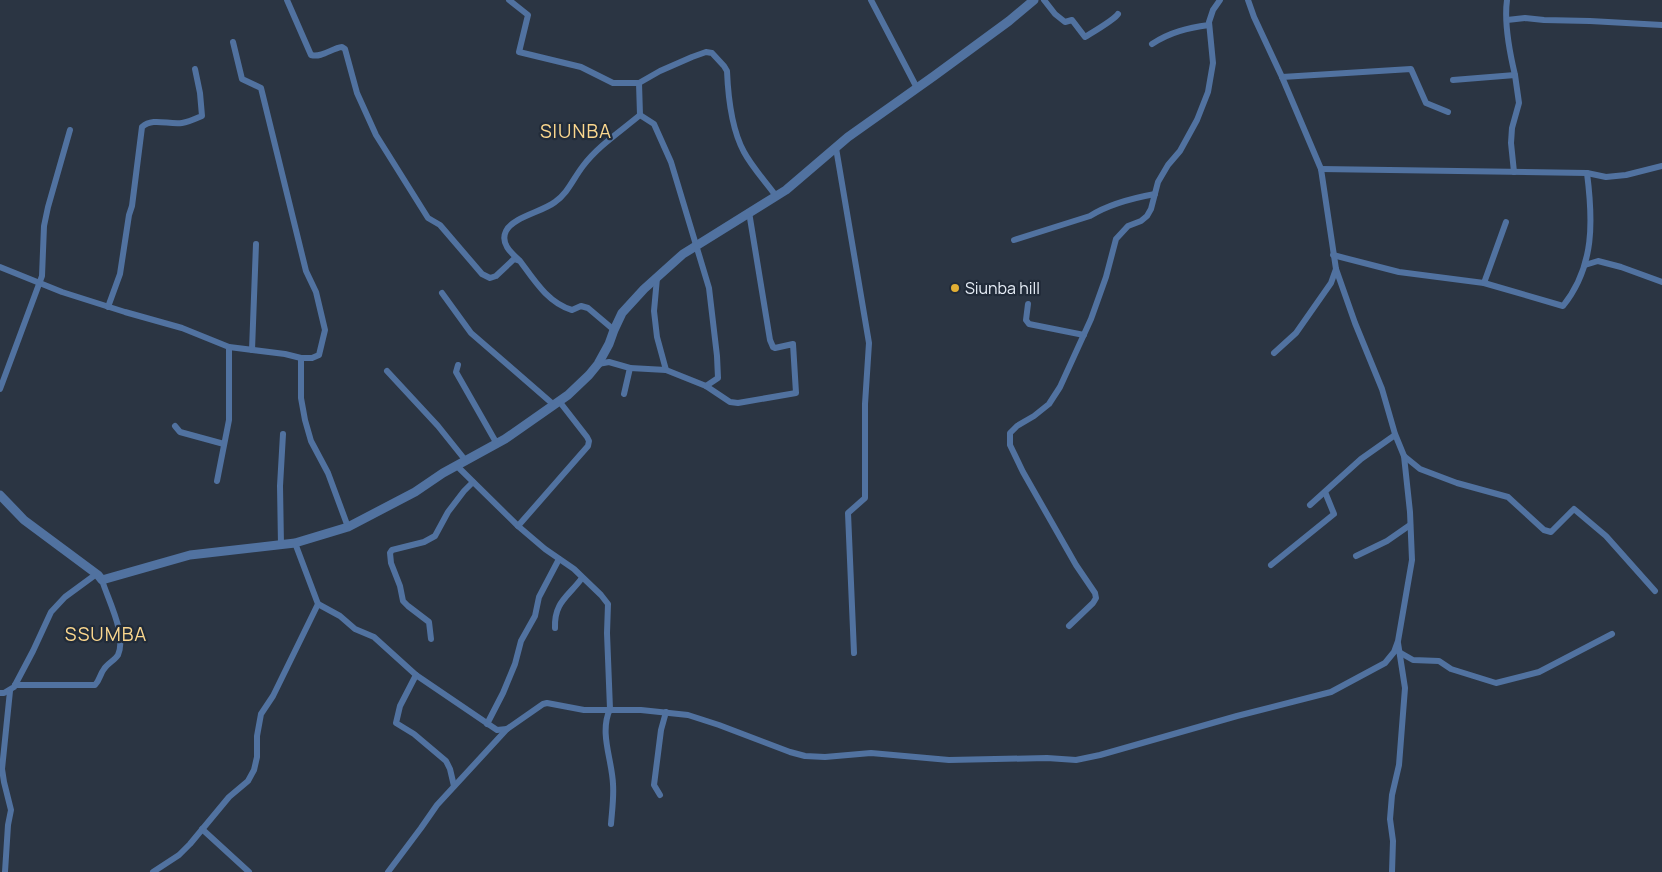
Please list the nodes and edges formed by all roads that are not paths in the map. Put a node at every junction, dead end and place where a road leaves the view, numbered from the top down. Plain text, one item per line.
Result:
1 (287, 0) edge
2 (509, 0) edge
3 (871, 0) edge
4 (1034, 0) edge
5 (1044, 0) edge
6 (1220, 0) edge
7 (1248, 0) edge
8 (1506, 0) edge
9 (1118, 14) dead end
10 (1506, 20) junction
11 (1209, 24) junction
12 (1662, 25) edge
13 (233, 42) dead end
14 (1152, 44) dead end
15 (195, 69) dead end
16 (1515, 76) junction
17 (1282, 78) junction
18 (1453, 80) dead end
19 (639, 83) junction
20 (917, 88) junction
21 (1448, 112) dead end
22 (640, 115) junction
23 (70, 130) dead end
24 (836, 148) junction
25 (1662, 166) edge
26 (1321, 169) junction
27 (1514, 172) junction
28 (1586, 173) junction
29 (1155, 194) junction
30 (776, 196) junction
31 (749, 212) junction
32 (1506, 222) dead end
33 (1014, 240) dead end
34 (256, 244) dead end
35 (695, 246) junction
36 (1333, 255) junction
37 (519, 260) junction
38 (1585, 265) junction
39 (0, 268) edge
40 (1336, 269) junction
41 (657, 278) junction
42 (1662, 282) edge
43 (39, 283) junction
44 (1484, 283) junction
45 (442, 294) dead end
46 (1028, 304) dead end
47 (108, 307) junction
48 (614, 330) junction
49 (1084, 335) junction
50 (229, 347) junction
51 (252, 350) junction
52 (1274, 353) dead end
53 (301, 358) junction
54 (598, 364) junction
55 (458, 365) dead end
56 (630, 368) junction
57 (666, 370) junction
58 (387, 371) dead end
59 (706, 386) junction
60 (0, 389) edge
61 (624, 394) dead end
62 (557, 403) junction
63 (175, 426) dead end
64 (283, 434) dead end
65 (1396, 435) junction
66 (224, 444) junction
67 (496, 444) junction
68 (1404, 456) junction
69 (466, 461) junction
70 (457, 466) junction
71 (217, 481) dead end
72 (473, 482) junction
73 (1325, 492) junction
74 (0, 495) edge
75 (1310, 505) dead end
76 (1410, 525) junction
77 (518, 526) junction
78 (348, 527) junction
79 (295, 543) junction
80 (281, 545) junction
81 (1356, 556) dead end
82 (559, 559) junction
83 (1271, 565) dead end
84 (99, 577) junction
85 (582, 578) junction
86 (1655, 590) dead end
87 (318, 604) junction
88 (1069, 626) dead end
89 (555, 628) dead end
90 (1612, 634) dead end
91 (431, 639) dead end
92 (1398, 641) junction
93 (1399, 652) junction
94 (854, 653) dead end
95 (416, 675) junction
96 (15, 685) junction
97 (10, 691) junction
98 (0, 693) edge
99 (610, 709) junction
100 (666, 712) junction
101 (486, 724) junction
102 (507, 729) junction
103 (2, 752) edge
104 (454, 786) junction
105 (660, 795) dead end
106 (611, 824) dead end
107 (202, 829) junction
108 (5, 872) edge
109 (153, 872) edge
110 (248, 872) edge
111 (388, 872) edge
112 (1392, 872) edge

1 - 37 street
2 - 19 street
3 - 20 street
4 - 20 street
5 - 9 street
6 - 11 street
7 - 17 street
8 - 10 street
10 - 12 street
10 - 16 street
11 - 14 street
11 - 29 street
13 - 53 street
15 - 47 street
16 - 18 street
16 - 27 street
17 - 21 street
17 - 26 street
19 - 22 street
19 - 30 street
20 - 24 street
22 - 35 street
22 - 37 street
23 - 43 street
24 - 30 street
24 - 94 street
25 - 28 street
26 - 27 street
26 - 36 street
27 - 28 street
28 - 38 street
29 - 33 street
29 - 49 street
30 - 31 street
31 - 35 street
31 - 59 street
32 - 44 street
34 - 51 street
35 - 41 street
35 - 59 street
36 - 40 street
36 - 44 street
37 - 48 street
38 - 42 street
38 - 44 street
39 - 43 street
40 - 52 street
40 - 65 street
41 - 48 street
41 - 57 street
43 - 47 street
43 - 60 street
45 - 62 street
46 - 49 street
47 - 50 street
48 - 54 street
49 - 88 street
50 - 51 street
50 - 66 street
51 - 53 street
53 - 78 street
54 - 56 street
54 - 62 street
55 - 67 street
56 - 57 street
56 - 61 street
57 - 59 street
58 - 69 street
62 - 67 street
62 - 77 street
63 - 66 street
64 - 80 street
65 - 68 street
65 - 73 street
66 - 71 street
67 - 69 street
68 - 76 street
68 - 86 street
69 - 70 street
70 - 72 street
70 - 78 street
72 - 77 street
72 - 91 street
73 - 75 street
73 - 83 street
74 - 84 street
76 - 81 street
76 - 92 street
77 - 82 street
78 - 79 street
79 - 80 street
79 - 87 street
80 - 84 street
82 - 85 street
82 - 101 street
84 - 96 street
84 - 96 street
85 - 89 street
85 - 99 street
87 - 95 street
87 - 107 street
90 - 93 street
92 - 93 street
92 - 100 street
93 - 112 street
95 - 101 street
95 - 104 street
96 - 97 street
97 - 98 street
97 - 103 street
99 - 100 street
99 - 102 street
99 - 106 street
100 - 105 street
101 - 102 street
102 - 104 street
103 - 108 street
104 - 111 street
107 - 109 street
107 - 110 street

